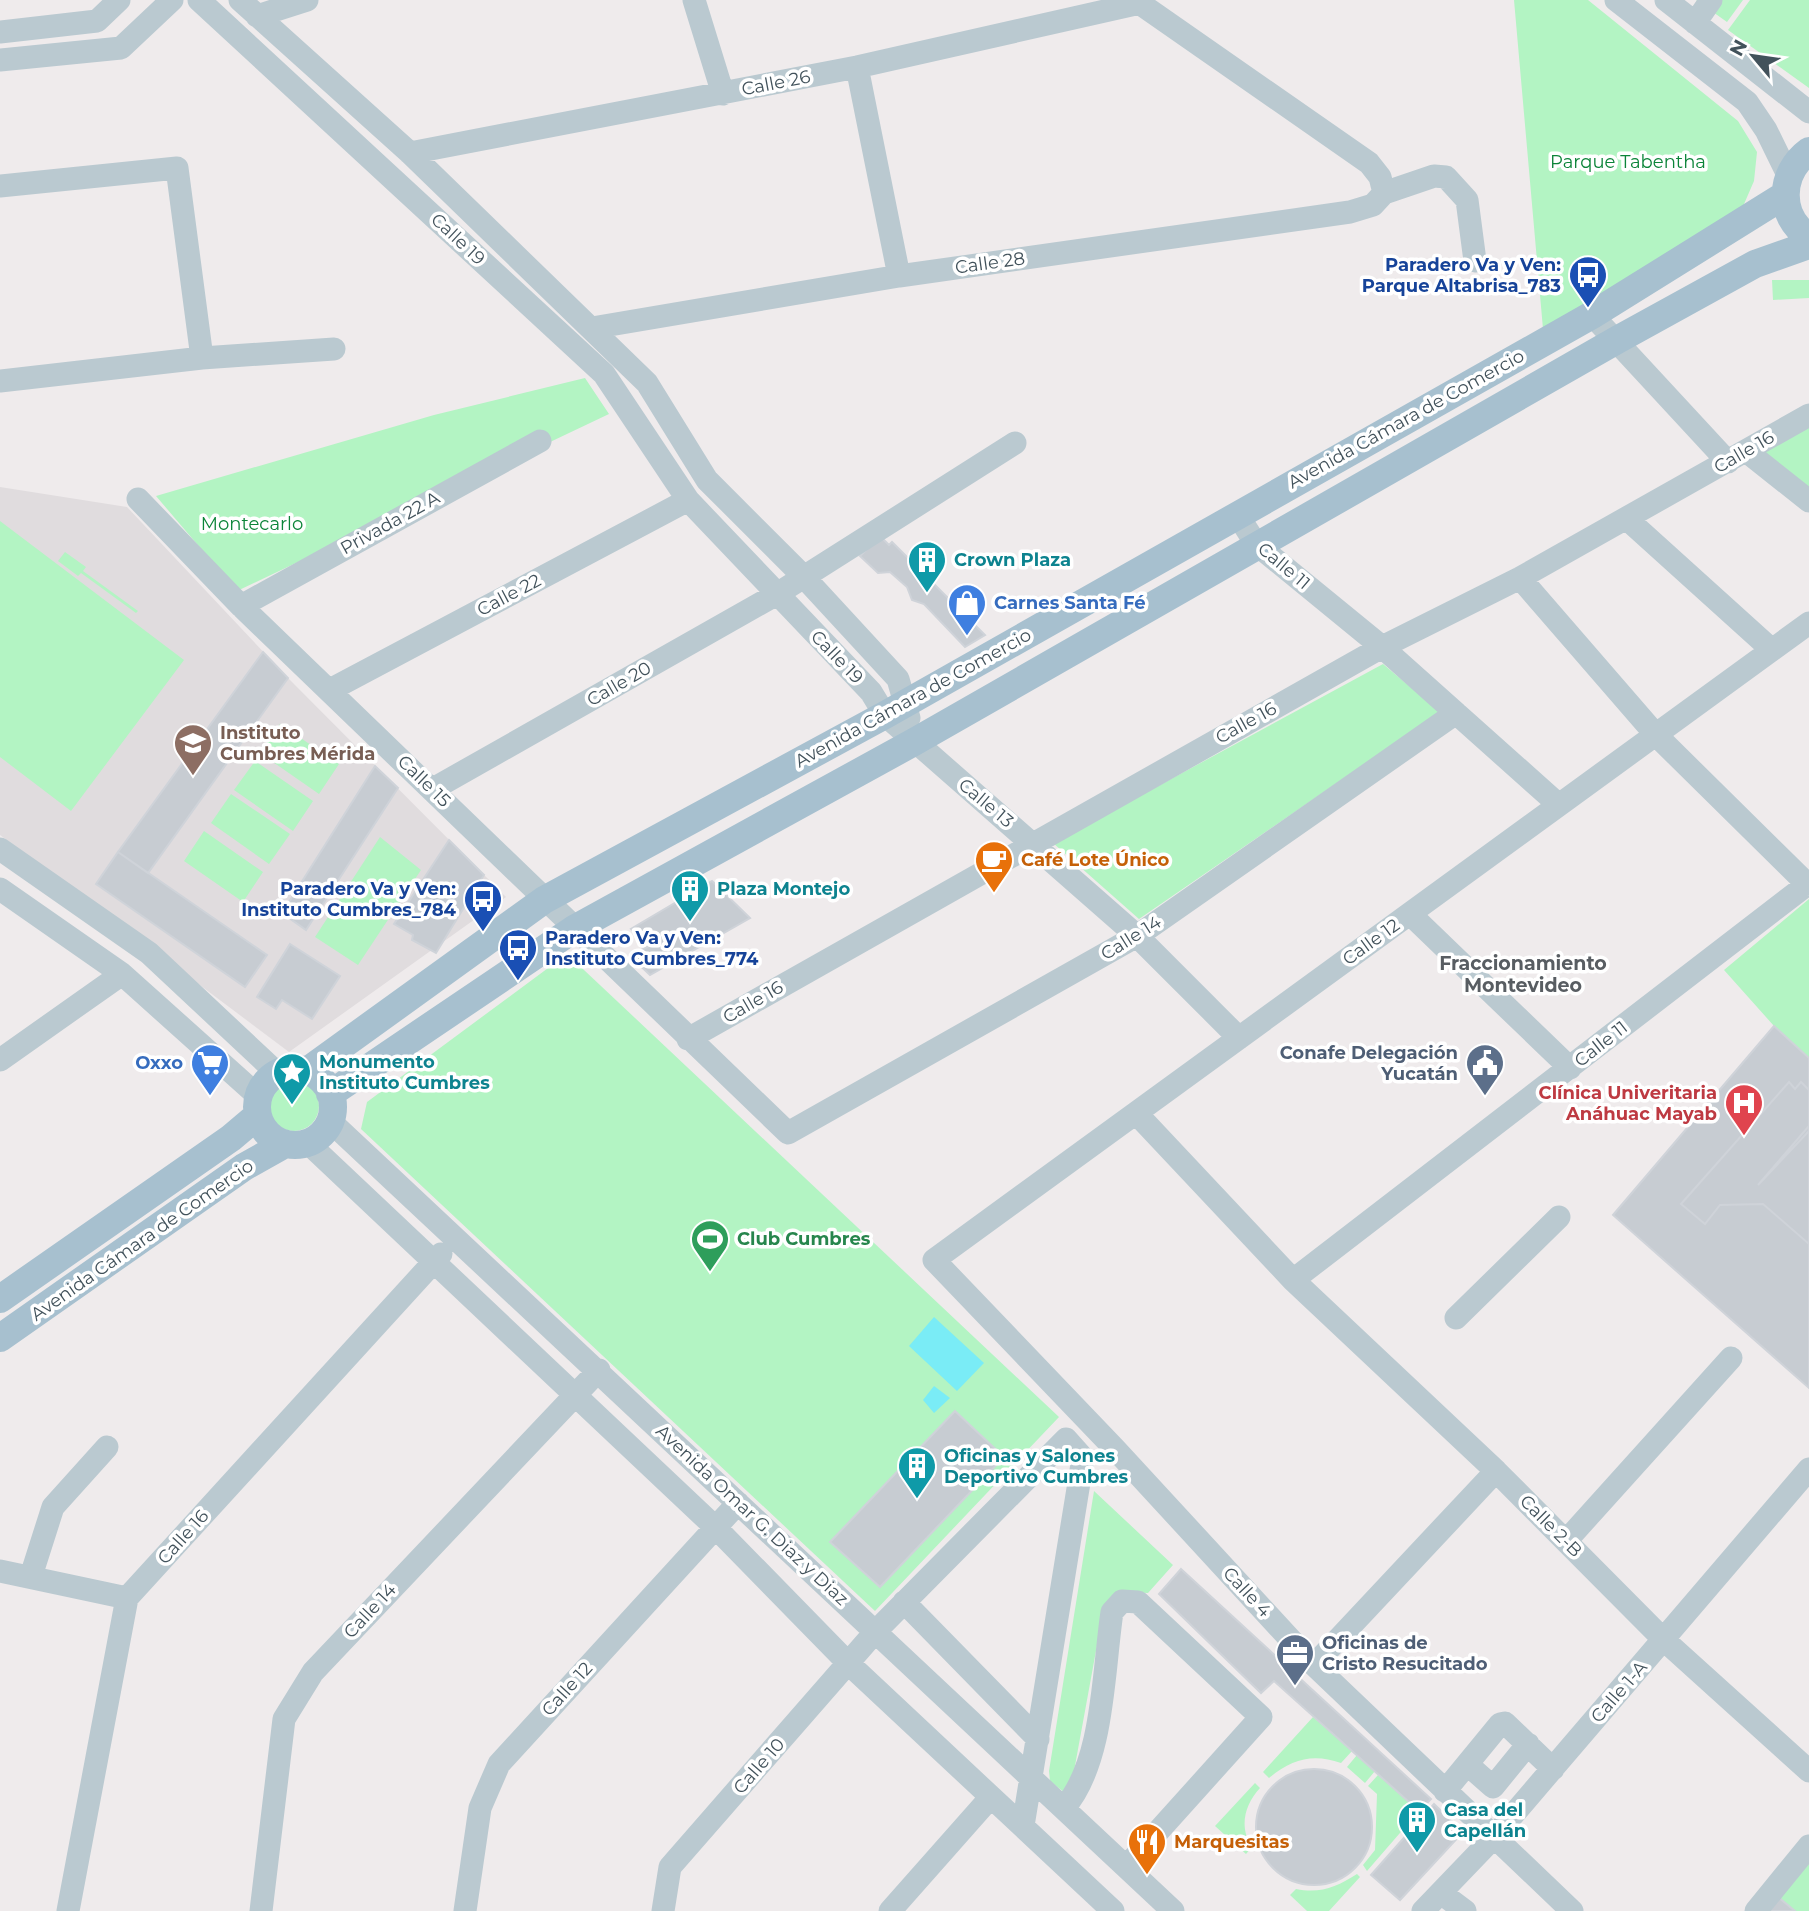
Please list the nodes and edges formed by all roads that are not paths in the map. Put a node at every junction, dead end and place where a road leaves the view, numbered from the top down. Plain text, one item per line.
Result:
1 (119, 0) edge
2 (172, 0) edge
3 (199, 0) edge
4 (240, 0) edge
5 (307, 0) edge
6 (694, 0) edge
7 (1616, 0) edge
8 (1666, 0) edge
9 (1711, 0) edge
10 (1138, 2) edge
11 (257, 16) junction
12 (1695, 23) junction
13 (0, 32) edge
14 (0, 60) edge
15 (857, 67) junction
16 (322, 74) junction
17 (723, 94) junction
18 (302, 95) junction
19 (1809, 112) edge
20 (1809, 150) edge
21 (410, 153) junction
22 (1786, 185) junction
23 (0, 186) edge
24 (1384, 193) junction
25 (1809, 237) edge
26 (1809, 244) edge
27 (1475, 261) dead end
28 (899, 276) junction
29 (1592, 315) junction
30 (592, 328) junction
31 (1617, 340) junction
32 (334, 349) dead end
33 (202, 358) junction
34 (0, 381) edge
35 (1809, 415) edge
36 (540, 441) dead end
37 (1015, 443) dead end
38 (1737, 457) junction
39 (138, 499) dead end
40 (688, 500) junction
41 (1809, 501) edge
42 (1237, 514) junction
43 (1627, 519) junction
44 (1256, 544) junction
45 (803, 576) junction
46 (1520, 578) junction
47 (777, 594) junction
48 (241, 606) junction
49 (1809, 623) edge
50 (1382, 647) junction
51 (1772, 650) junction
52 (330, 690) junction
53 (896, 709) junction
54 (1456, 713) junction
55 (1656, 735) junction
56 (914, 742) junction
57 (433, 789) junction
58 (1559, 805) junction
59 (1032, 842) junction
60 (0, 849) edge
61 (1808, 883) edge
62 (0, 889) edge
63 (544, 900) junction
64 (82, 907) junction
65 (1410, 914) junction
66 (574, 929) junction
67 (65, 934) junction
68 (1137, 936) junction
69 (122, 974) junction
70 (1238, 1038) junction
71 (688, 1039) junction
72 (0, 1060) edge
73 (1570, 1068) junction
74 (307, 1071) junction
75 (277, 1073) junction
76 (258, 1106) junction
77 (330, 1107) junction
78 (1136, 1113) junction
79 (788, 1133) joint
80 (297, 1144) junction
81 (1559, 1217) dead end
82 (454, 1241) junction
83 (934, 1260) joint
84 (432, 1263) junction
85 (1293, 1280) junction
86 (0, 1299) edge
87 (1457, 1318) dead end
88 (0, 1338) edge
89 (1731, 1358) dead end
90 (598, 1370) junction
91 (573, 1396) junction
92 (107, 1447) dead end
93 (1809, 1469) edge
94 (1496, 1471) junction
95 (738, 1503) junction
96 (715, 1527) junction
97 (1566, 1541) junction
98 (0, 1571) edge
99 (31, 1576) junction
100 (127, 1598) junction
101 (904, 1602) junction
102 (876, 1631) junction
103 (1664, 1640) junction
104 (849, 1664) junction
105 (1314, 1665) junction
106 (1038, 1739) junction
107 (1528, 1744) junction
108 (1467, 1764) junction
109 (1553, 1769) junction
110 (1809, 1772) edge
111 (1032, 1778) junction
112 (1446, 1791) junction
113 (990, 1798) junction
114 (1070, 1801) junction
115 (1023, 1826) junction
116 (1494, 1837) junction
117 (1809, 1846) edge
118 (1134, 1858) junction
119 (1441, 1893) junction
120 (68, 1911) edge
121 (261, 1911) edge
122 (465, 1911) edge
123 (663, 1911) edge
124 (890, 1911) edge
125 (1113, 1911) edge
126 (1173, 1911) edge
127 (1423, 1911) edge
128 (1465, 1911) edge
129 (1572, 1911) edge
130 (1756, 1911) edge

1 - 13 street
2 - 14 street
3 - 18 street, Calle 19
4 - 11 street, Calle 19
5 - 11 street
6 - 17 street
7 - 22 street
8 - 12 street
9 - 12 street
10 - 15 street, Calle 26
10 - 24 street
11 - 16 street, Calle 19
12 - 19 street
15 - 17 street, Calle 26
15 - 28 street
16 - 18 street
16 - 21 street, Calle 19
17 - 21 street, Calle 26
18 - 40 street, Calle 19
20 - 22 main road, Avenida Cámara de Comercio
21 - 30 street, Calle 19
22 - 25 main road
22 - 29 main road, Avenida Cámara de Comercio
23 - 33 street
24 - 27 street, Calle 28
24 - 28 street, Calle 28
26 - 31 main road, Avenida Cámara de Comercio
28 - 30 street, Calle 28
29 - 31 street
29 - 42 main road, Avenida Cámara de Comercio
30 - 45 street, Calle 19
31 - 38 street
31 - 44 main road, Avenida Cámara de Comercio
32 - 33 street
33 - 34 street
35 - 38 street, Calle 16
36 - 48 street, Privada 22 A
37 - 45 street, Calle 20
38 - 41 street
38 - 43 street, Calle 16
39 - 48 street, Calle 15
40 - 47 street, Calle 19
40 - 52 street, Calle 22
42 - 44 street, Calle 11
42 - 53 main road, Avenida Cámara de Comercio
43 - 46 street, Calle 16
43 - 51 street
44 - 50 street, Calle 11
44 - 56 main road, Avenida Cámara de Comercio
45 - 47 street, Calle 20
45 - 53 street, Calle 19
46 - 50 street, Calle 16
46 - 55 street
47 - 53 street, Calle 19
47 - 57 street, Calle 20
48 - 52 street, Calle 15
49 - 51 street, Calle 12
50 - 54 street, Calle 11
50 - 59 street, Calle 16
51 - 55 street, Calle 12
52 - 57 street, Calle 15
53 - 56 street, Calle 19
53 - 63 main road, Avenida Cámara de Comercio
54 - 58 street, Calle 11
54 - 68 street, Calle 14
55 - 58 street, Calle 12
55 - 61 street
56 - 59 street, Calle 13
56 - 66 main road, Avenida Cámara de Comercio
57 - 63 street, Calle 15
58 - 65 street, Calle 12
59 - 68 street, Calle 13
59 - 71 street, Calle 16
60 - 64 street
61 - 73 street, Calle 11
62 - 67 street
63 - 66 street, Calle 15
63 - 74 main road, Avenida Cámara de Comercio
64 - 67 street
64 - 75 street
65 - 70 street, Calle 12
65 - 73 street
66 - 71 street, Calle 15
66 - 77 main road, Avenida Cámara de Comercio
67 - 69 street
68 - 70 street, Calle 13
68 - 79 street, Calle 14
69 - 72 street
69 - 76 street
70 - 78 street, Calle 12
71 - 79 street, Calle 15
73 - 85 street, Calle 11
74 - 75 main road
74 - 77 main road
75 - 76 main road
76 - 80 main road
76 - 86 main road, Avenida Cámara de Comercio
77 - 80 main road
77 - 82 street, Avenida Omar G. Diaz y Diaz
78 - 83 street, Calle 12
78 - 85 street
80 - 84 street, Avenida Omar G. Diaz y Diaz
80 - 88 main road, Avenida Cámara de Comercio
81 - 87 street
82 - 84 street, Calle 16
82 - 90 street, Avenida Omar G. Diaz y Diaz
83 - 105 street, Calle 4
84 - 91 street, Avenida Omar G. Diaz y Diaz
84 - 100 street, Calle 16
85 - 94 street, Calle 2-B
89 - 97 street
90 - 91 street, Calle 14
90 - 95 street, Avenida Omar G. Diaz y Diaz
91 - 96 street, Avenida Omar G. Diaz y Diaz
91 - 121 street, Calle 14
92 - 99 street
93 - 103 street, Calle 1-A
94 - 97 street, Calle 2-B
94 - 105 street
95 - 96 street, Calle 12
95 - 102 street, Avenida Omar G. Diaz y Diaz
96 - 104 street, Avenida Omar G. Diaz y Diaz
96 - 122 street, Calle 12
97 - 103 street, Calle 2-B
98 - 99 street
99 - 100 street
100 - 120 street
101 - 102 street, Calle 10
101 - 106 street
101 - 106 street, Calle 10
102 - 104 street, Calle 10
102 - 111 street, Avenida Omar G. Diaz y Diaz
103 - 109 street, Calle 1-A
103 - 110 street, Calle 2-B
104 - 113 street, Avenida Omar G. Diaz y Diaz
104 - 123 street, Calle 10
105 - 112 street, Calle 4
106 - 111 street
107 - 108 street
107 - 108 street
107 - 109 street
108 - 112 street
109 - 116 street, Calle 1-A
111 - 114 street, Avenida Omar G. Diaz y Diaz
111 - 115 street
112 - 116 street, Calle 4
113 - 115 street, Avenida Omar G. Diaz y Diaz
113 - 124 street
114 - 118 street, Avenida Omar G. Diaz y Diaz
114 - 118 street
115 - 125 street, Avenida Omar G. Diaz y Diaz
116 - 119 street, Calle 1-A
116 - 129 street, Calle 4
117 - 130 street
118 - 126 street, Avenida Omar G. Diaz y Diaz
119 - 127 street, Calle 1-A
119 - 128 street

